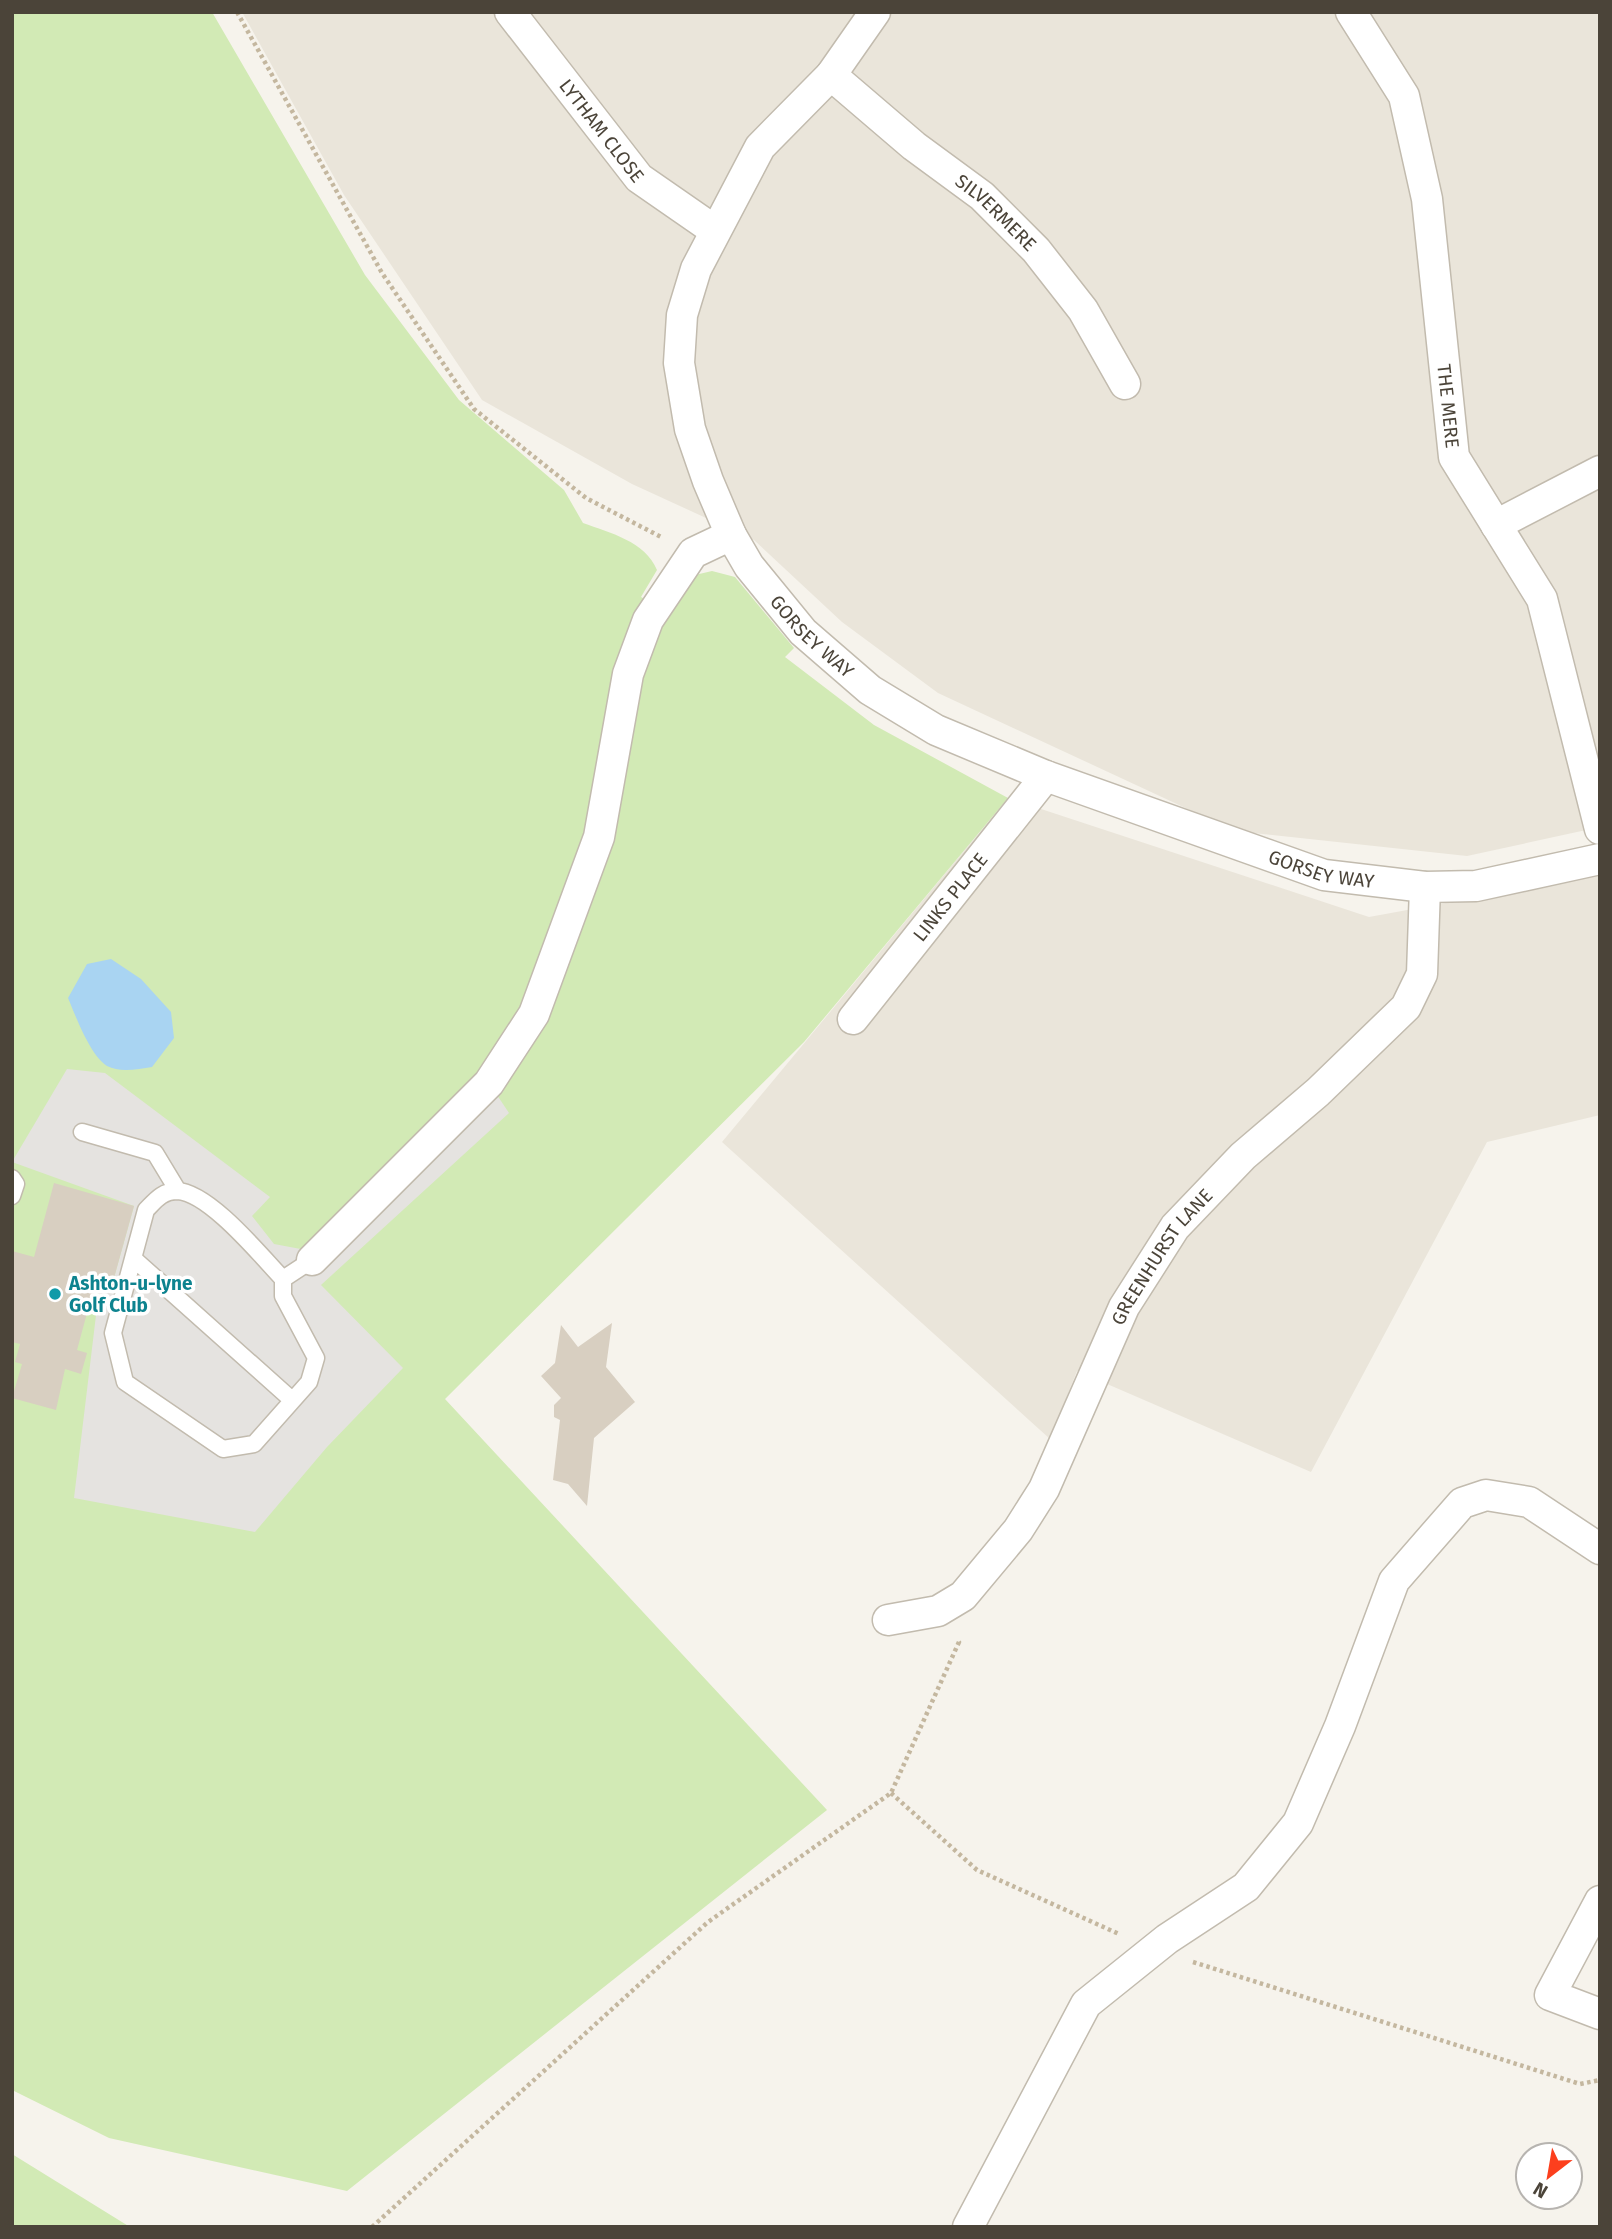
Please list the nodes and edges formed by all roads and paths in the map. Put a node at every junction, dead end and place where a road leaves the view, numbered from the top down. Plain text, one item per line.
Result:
1 (237, 12) edge
2 (510, 12) edge
3 (875, 12) edge
4 (1351, 12) edge
5 (831, 75) junction
6 (714, 230) junction
7 (1125, 384) dead end
8 (1600, 471) edge
9 (1496, 525) junction
10 (731, 534) junction
11 (692, 553) junction
12 (1046, 776) junction
13 (1600, 829) edge
14 (1600, 859) edge
15 (1425, 887) junction
16 (853, 1019) dead end
17 (82, 1132) dead end
18 (12, 1178) edge
19 (178, 1191) junction
20 (12, 1196) edge
21 (134, 1259) junction
22 (312, 1260) joint
23 (284, 1279) junction
24 (292, 1400) junction
25 (1600, 1549) edge
26 (938, 1611) junction
27 (888, 1620) dead end
28 (891, 1793) junction
29 (1600, 1901) edge
30 (1154, 1950) junction
31 (1600, 2014) edge
32 (1600, 2080) edge
33 (372, 2227) edge
34 (968, 2227) edge

1 - 11 path
2 - 6 street, LYTHAM CLOSE
3 - 5 street, GORSEY WAY
4 - 9 street, THE MERE
5 - 6 street, GORSEY WAY
5 - 7 street, SILVERMERE
6 - 10 street, GORSEY WAY
8 - 9 street
9 - 13 street, THE MERE
10 - 11 street
10 - 12 street, GORSEY WAY
11 - 22 street
12 - 15 street, GORSEY WAY
12 - 16 street, LINKS PLACE
14 - 15 street, GORSEY WAY
15 - 26 street, GREENHURST LANE
17 - 19 lane
18 - 20 lane
19 - 21 lane
19 - 23 lane
21 - 24 lane
21 - 24 lane
22 - 23 lane
23 - 24 lane
25 - 30 street
26 - 27 street, GREENHURST LANE
26 - 28 path
28 - 30 path
28 - 33 path
29 - 31 street
30 - 32 path
30 - 34 street

